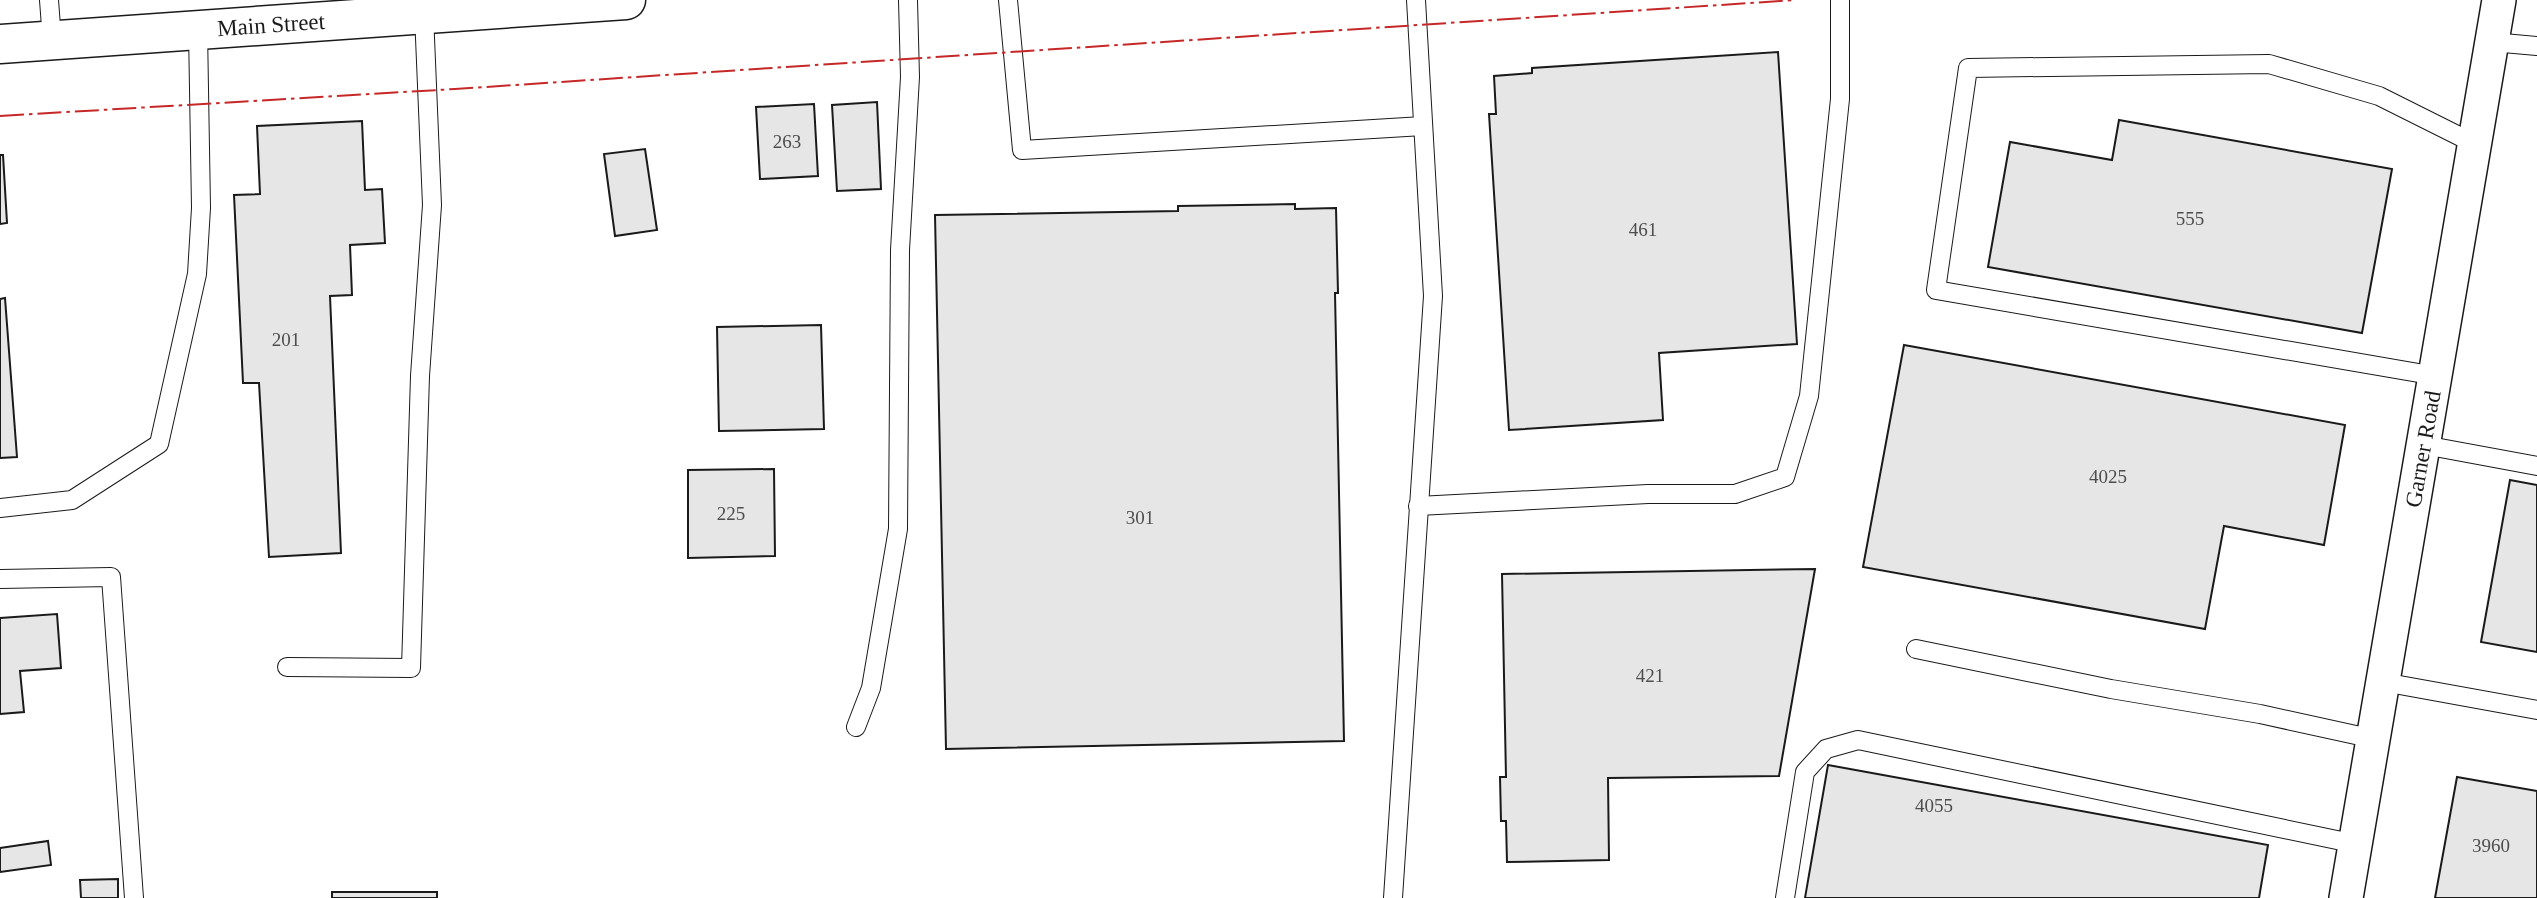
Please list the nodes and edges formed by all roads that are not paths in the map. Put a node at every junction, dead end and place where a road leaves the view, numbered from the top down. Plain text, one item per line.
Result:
1 (49, 0) edge
2 (626, 0) edge
3 (908, 0) edge
4 (1008, 0) edge
5 (1416, 0) edge
6 (1840, 0) edge
7 (2499, 0) edge
8 (424, 14) junction
9 (198, 30) junction
10 (51, 40) junction
11 (2492, 42) junction
12 (0, 44) edge
13 (2537, 46) edge
14 (1423, 126) junction
15 (2475, 144) junction
16 (2435, 376) junction
17 (2424, 445) junction
18 (2537, 466) edge
19 (1419, 506) junction
20 (0, 508) edge
21 (0, 579) edge
22 (1916, 649) dead end
23 (287, 667) dead end
24 (2383, 682) junction
25 (2537, 710) edge
26 (856, 727) dead end
27 (2374, 739) junction
28 (2356, 844) junction
29 (135, 898) edge
30 (1393, 898) edge
31 (1785, 898) edge
32 (2347, 898) edge

1 - 10 lane
2 - 8 main road, Main Street
3 - 26 lane
4 - 14 lane
5 - 14 lane
6 - 19 lane
7 - 11 street, Garner Road
8 - 9 main road, Main Street
8 - 23 lane
9 - 10 main road, Main Street
9 - 20 lane
10 - 12 main road, Main Street
11 - 13 lane
11 - 15 street, Garner Road
14 - 19 lane
15 - 16 street, Garner Road
15 - 16 lane
16 - 17 street, Garner Road
17 - 18 lane
17 - 24 street, Garner Road
19 - 30 lane
21 - 29 lane
22 - 27 lane
24 - 25 lane
24 - 27 street, Garner Road
27 - 28 street, Garner Road
28 - 31 lane
28 - 32 street, Garner Road

